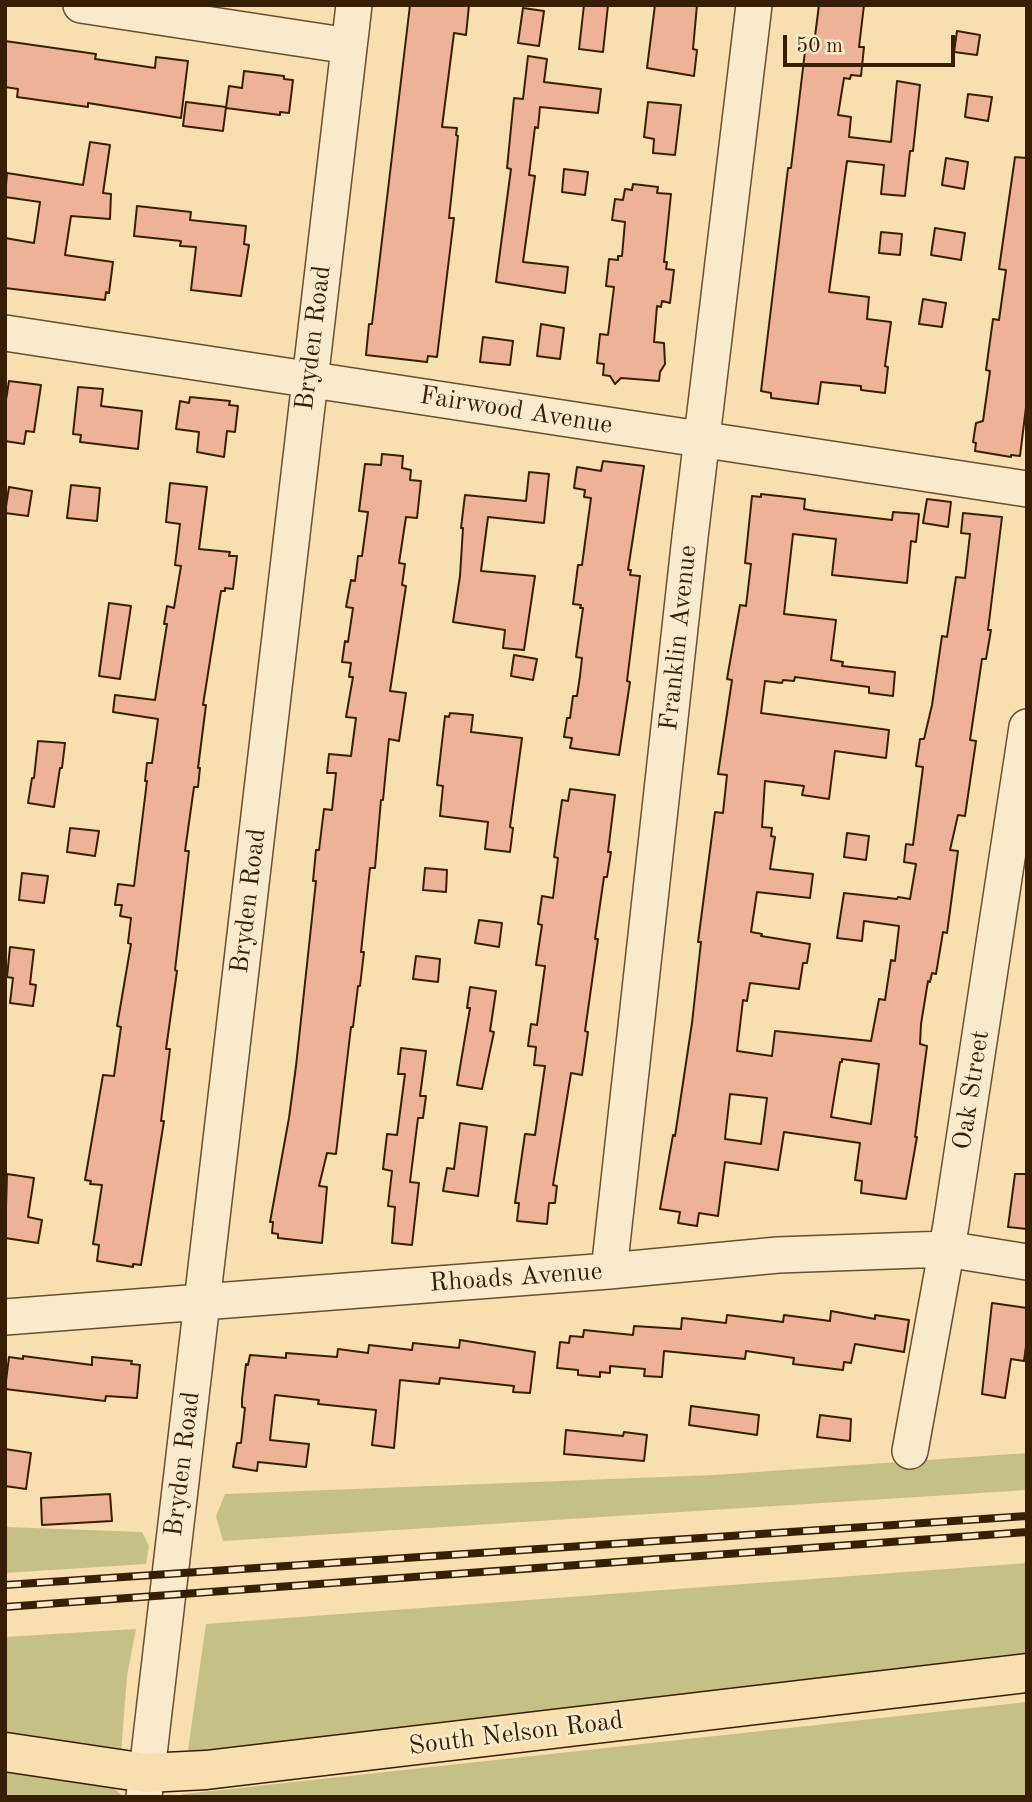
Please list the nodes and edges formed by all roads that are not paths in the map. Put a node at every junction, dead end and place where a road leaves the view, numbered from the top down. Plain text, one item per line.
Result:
1 (81, 5) edge
2 (354, 5) edge
3 (754, 5) edge
4 (349, 46) junction
5 (5, 333) edge
6 (309, 380) junction
7 (703, 440) junction
8 (1027, 489) edge
9 (1027, 727) edge
10 (946, 1249) junction
11 (1027, 1262) edge
12 (609, 1271) junction
13 (203, 1302) junction
14 (5, 1317) edge
15 (910, 1451) dead end
16 (1027, 1673) edge
17 (5, 1752) edge
18 (145, 1785) edge

1 - 4 street
2 - 4 street, Bryden Road
3 - 7 street, Franklin Avenue
4 - 6 street, Bryden Road
5 - 6 street, Fairwood Avenue
6 - 7 street, Fairwood Avenue
6 - 13 street, Bryden Road
7 - 8 street, Fairwood Avenue
7 - 12 street, Franklin Avenue
9 - 10 street, Oak Street
10 - 11 street, Rhoads Avenue
10 - 12 street, Rhoads Avenue
10 - 15 street, Oak Street
12 - 13 street, Rhoads Avenue
13 - 14 street, Rhoads Avenue
13 - 18 street, Bryden Road
16 - 18 main road, South Nelson Road
17 - 18 main road, South Nelson Road

